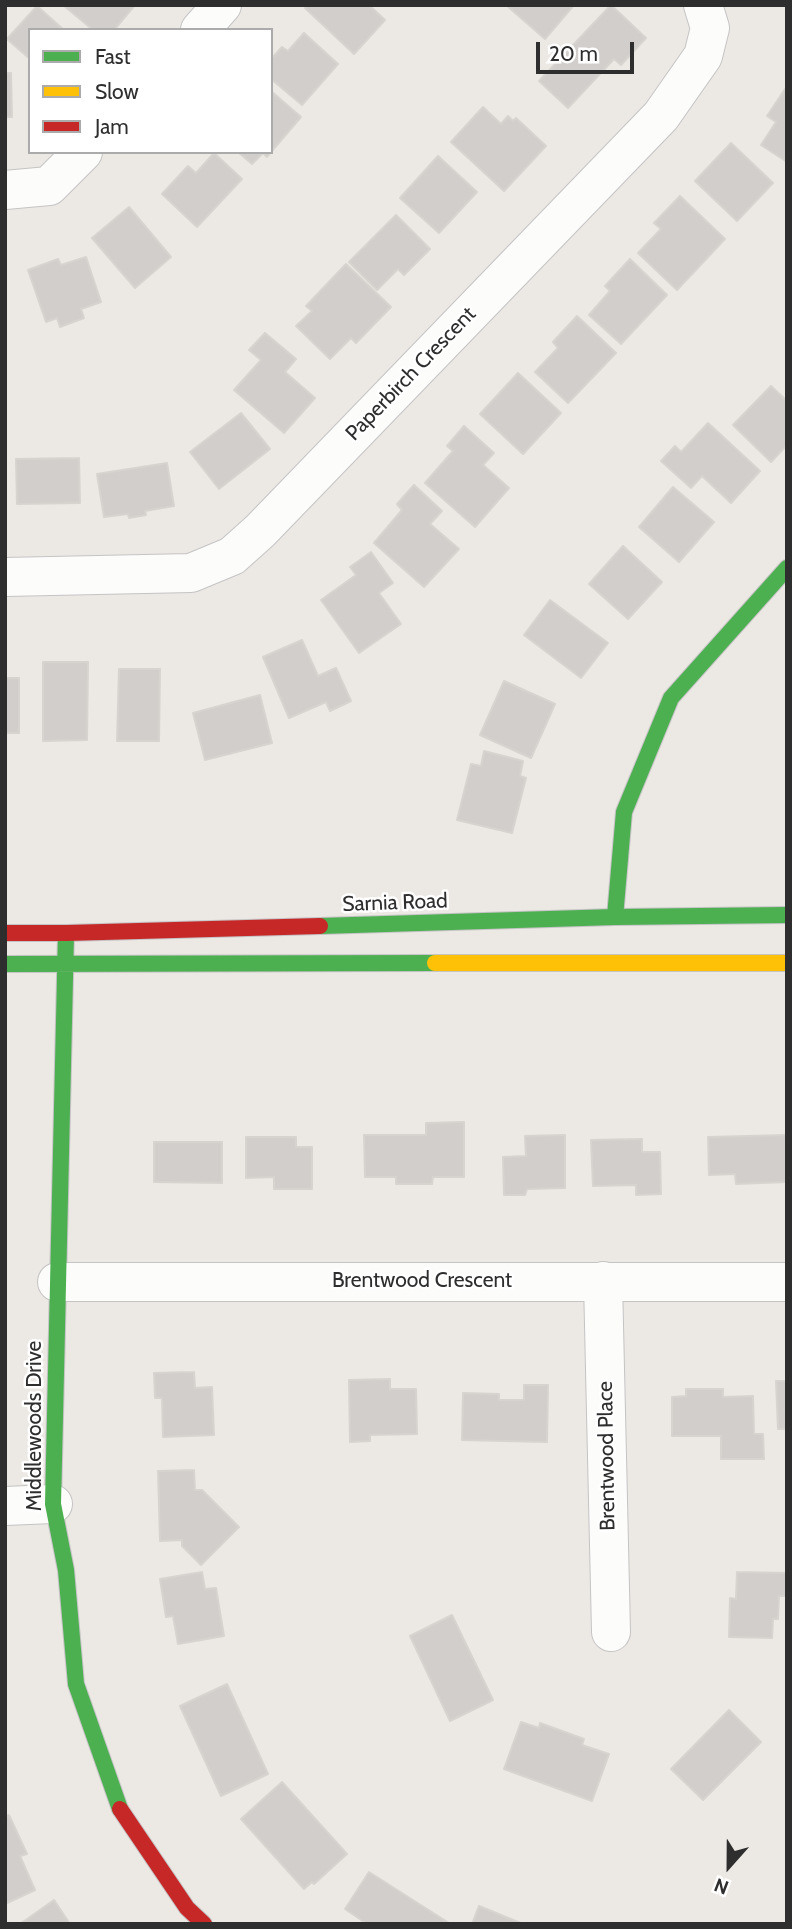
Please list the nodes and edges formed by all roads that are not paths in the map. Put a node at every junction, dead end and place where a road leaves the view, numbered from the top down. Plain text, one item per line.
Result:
1 (222, 5) edge
2 (703, 5) edge
3 (202, 28) edge
4 (81, 154) edge
5 (5, 190) edge
6 (787, 568) edge
7 (5, 577) edge
8 (787, 915) edge
9 (615, 917) junction
10 (5, 933) edge
11 (65, 933) junction
12 (787, 963) edge
13 (5, 964) edge
14 (65, 964) junction
15 (603, 1281) junction
16 (57, 1282) junction
17 (787, 1283) edge
18 (53, 1504) junction
19 (5, 1506) edge
20 (611, 1632) dead end
21 (204, 1924) edge

1 - 3 street
2 - 7 street, Paperbirch Crescent
4 - 5 street
6 - 9 main road
8 - 9 main road, Sarnia Road
9 - 11 main road, Sarnia Road
10 - 11 main road, Sarnia Road
11 - 14 main road, Middlewoods Drive
12 - 14 main road
13 - 14 main road
14 - 16 main road, Middlewoods Drive
15 - 16 street, Brentwood Crescent
15 - 17 street, Brentwood Crescent
15 - 20 street, Brentwood Place
16 - 18 main road, Middlewoods Drive
18 - 19 street
18 - 21 main road, Middlewoods Drive

